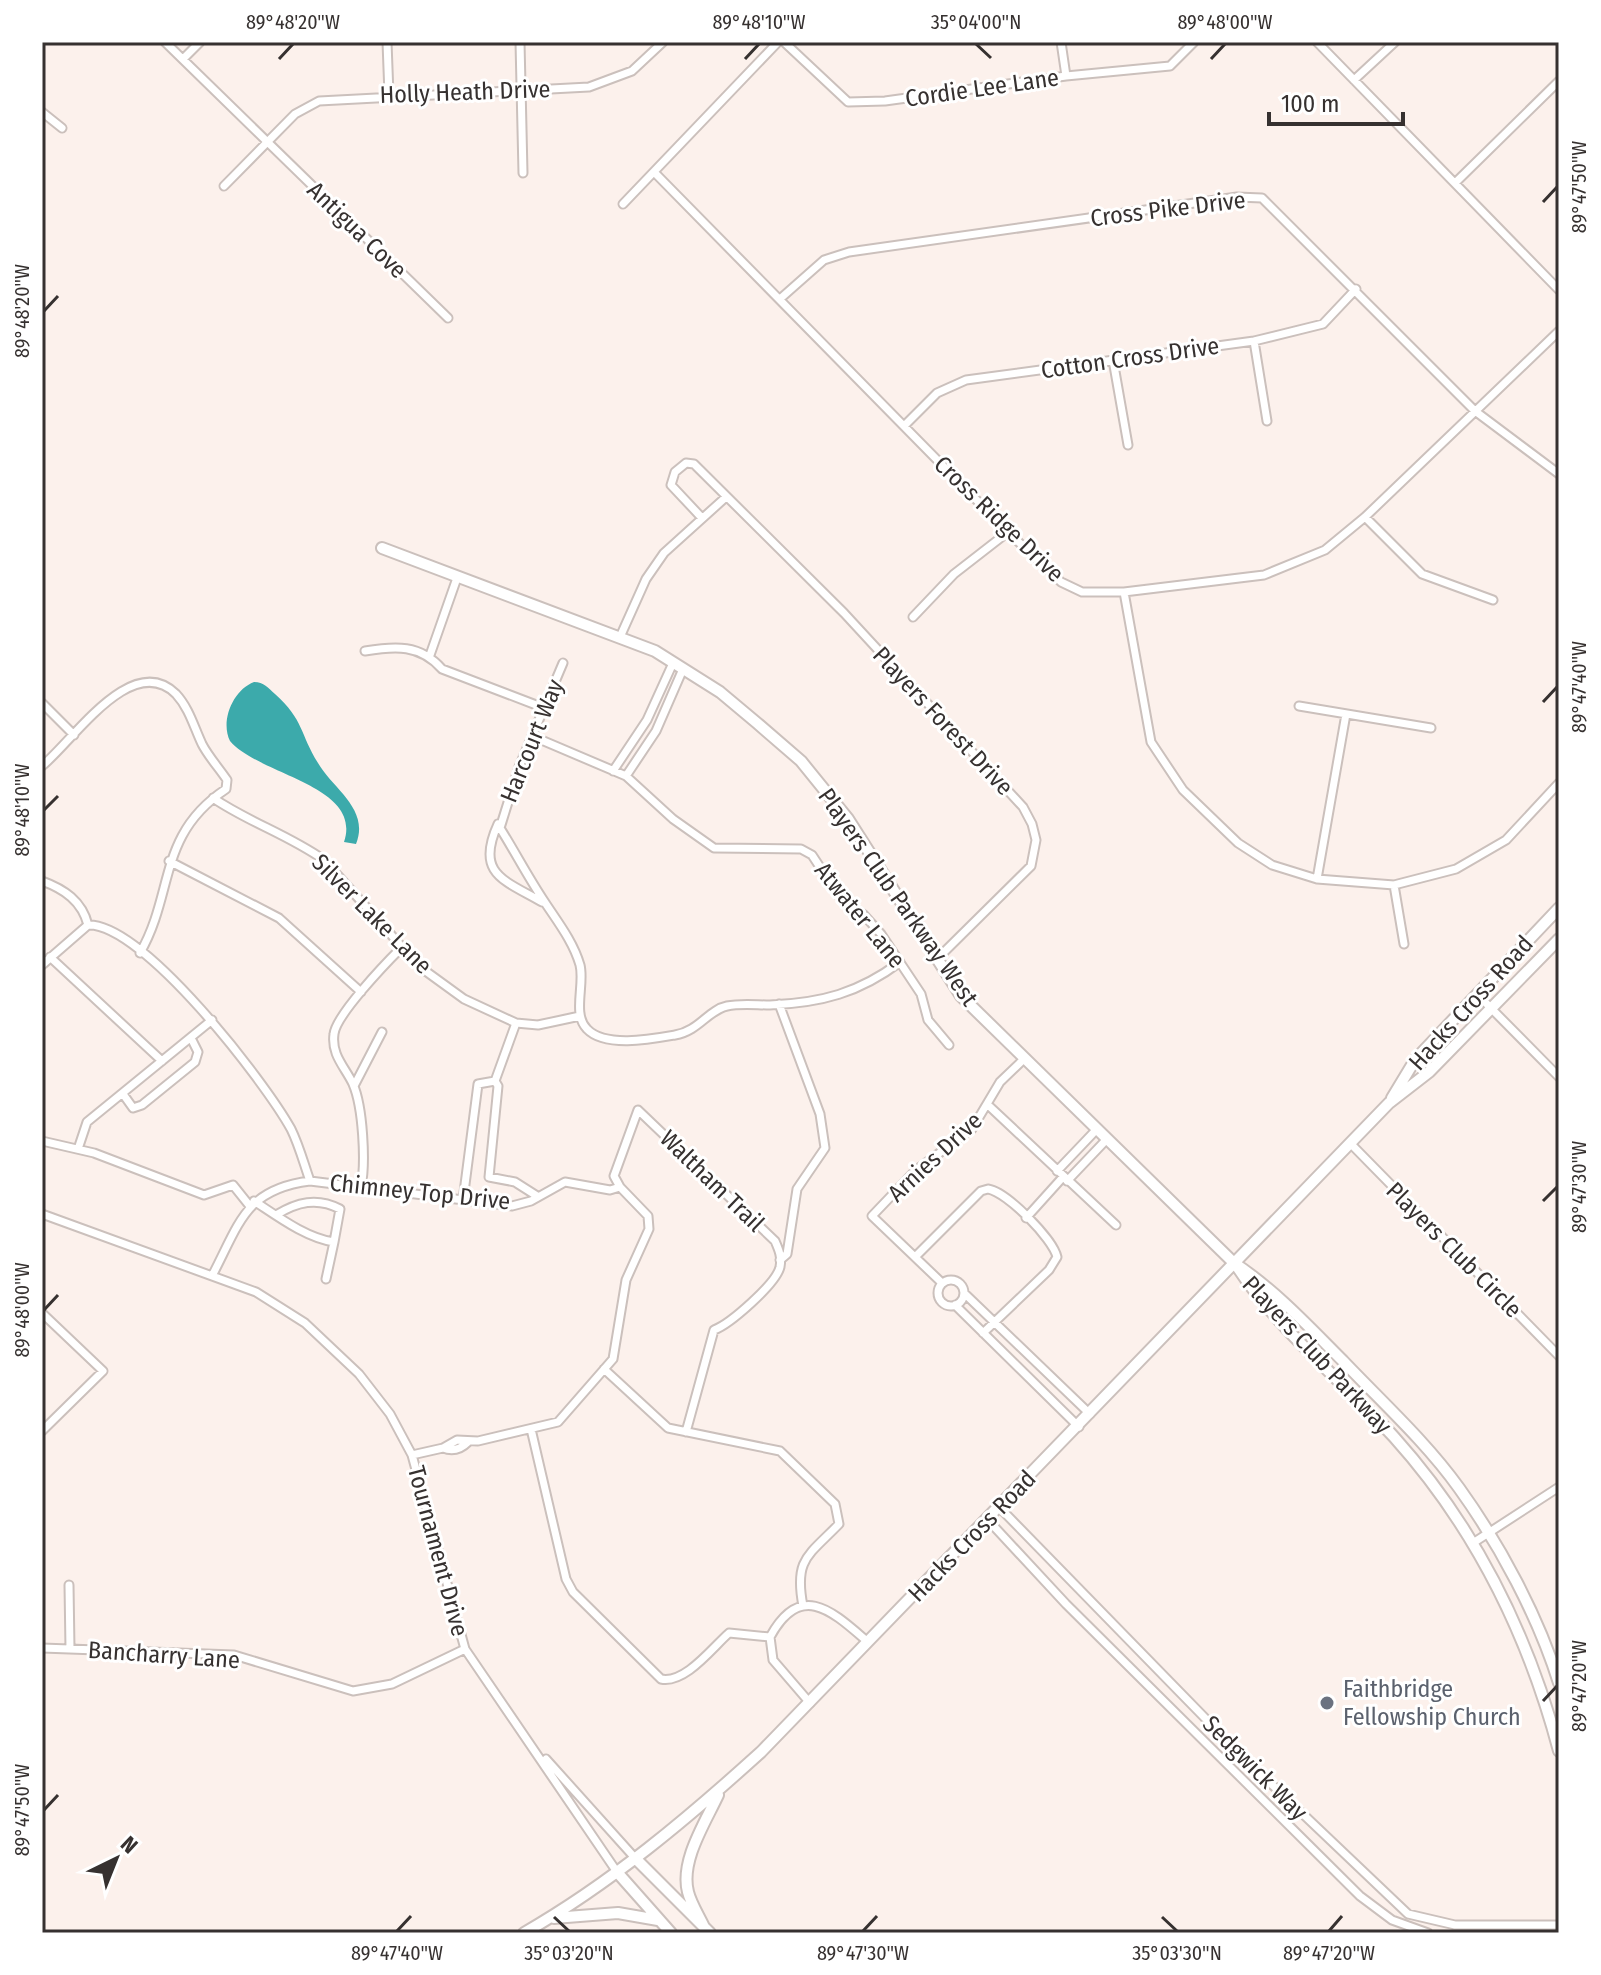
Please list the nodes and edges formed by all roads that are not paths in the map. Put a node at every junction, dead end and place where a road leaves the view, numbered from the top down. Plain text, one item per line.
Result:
1 (165, 42) edge
2 (200, 42) edge
3 (387, 42) edge
4 (520, 42) edge
5 (663, 42) edge
6 (781, 42) edge
7 (1061, 42) edge
8 (1194, 42) edge
9 (1317, 42) edge
10 (1395, 42) edge
11 (183, 59) junction
12 (1066, 76) junction
13 (1354, 80) junction
14 (1559, 81) edge
15 (521, 91) junction
16 (389, 95) junction
17 (42, 112) edge
18 (62, 128) dead end
19 (267, 141) junction
20 (654, 172) junction
21 (523, 173) dead end
22 (1455, 183) junction
23 (224, 186) dead end
24 (623, 204) dead end
25 (1356, 289) junction
26 (1559, 290) edge
27 (781, 298) junction
28 (448, 318) dead end
29 (1559, 331) edge
30 (1254, 341) junction
31 (1113, 360) junction
32 (1475, 411) junction
33 (1267, 421) dead end
34 (904, 426) junction
35 (1128, 445) dead end
36 (1559, 474) edge
37 (726, 497) junction
38 (1365, 517) junction
39 (702, 518) junction
40 (1008, 532) junction
41 (382, 548) dead end
42 (457, 578) junction
43 (1124, 592) junction
44 (1493, 600) dead end
45 (913, 617) dead end
46 (620, 637) junction
47 (365, 651) dead end
48 (430, 655) junction
49 (563, 663) dead end
50 (673, 663) junction
51 (683, 669) junction
52 (42, 703) edge
53 (1299, 706) dead end
54 (544, 708) junction
55 (650, 713) junction
56 (1346, 714) junction
57 (662, 719) junction
58 (1431, 728) dead end
59 (74, 735) junction
60 (638, 735) junction
61 (532, 736) junction
62 (649, 742) junction
63 (42, 766) edge
64 (613, 771) junction
65 (626, 776) junction
66 (1559, 783) edge
67 (213, 798) junction
68 (500, 819) junction
69 (169, 861) junction
70 (1317, 879) junction
71 (42, 881) edge
72 (1394, 885) junction
73 (546, 904) junction
74 (1559, 908) edge
75 (88, 925) junction
76 (1559, 939) edge
77 (1404, 944) dead end
78 (401, 948) junction
79 (140, 953) junction
80 (50, 957) junction
81 (937, 959) junction
82 (900, 962) junction
83 (42, 965) edge
84 (361, 992) junction
85 (1477, 994) junction
86 (779, 1004) junction
87 (1492, 1010) junction
88 (580, 1016) junction
89 (212, 1020) junction
90 (516, 1023) junction
91 (382, 1032) dead end
92 (191, 1038) junction
93 (949, 1045) dead end
94 (1024, 1059) junction
95 (162, 1061) junction
96 (1558, 1074) edge
97 (495, 1081) junction
98 (354, 1086) junction
99 (123, 1094) junction
100 (1389, 1103) junction
101 (988, 1105) junction
102 (1097, 1129) junction
103 (1107, 1139) junction
104 (42, 1141) edge
105 (1350, 1143) junction
106 (78, 1149) junction
107 (1072, 1156) junction
108 (1081, 1165) junction
109 (1063, 1176) junction
110 (310, 1181) junction
111 (361, 1187) junction
112 (620, 1187) junction
113 (537, 1196) junction
114 (463, 1200) junction
115 (252, 1203) junction
116 (42, 1214) edge
117 (276, 1215) junction
118 (1026, 1218) junction
119 (1116, 1225) dead end
120 (334, 1242) junction
121 (915, 1257) junction
122 (780, 1258) junction
123 (1234, 1263) junction
124 (213, 1274) junction
125 (326, 1279) dead end
126 (942, 1283) junction
127 (964, 1293) junction
128 (955, 1305) junction
129 (42, 1313) edge
130 (995, 1322) junction
131 (983, 1333) junction
132 (1021, 1347) junction
133 (1559, 1356) edge
134 (1010, 1359) junction
135 (604, 1369) junction
136 (1060, 1385) junction
137 (1049, 1397) junction
138 (1090, 1414) junction
139 (1079, 1427) junction
140 (531, 1429) junction
141 (42, 1431) edge
142 (686, 1432) junction
143 (412, 1455) junction
144 (1559, 1487) edge
145 (1000, 1508) junction
146 (988, 1520) junction
147 (1488, 1533) junction
148 (1473, 1543) junction
149 (69, 1585) dead end
150 (803, 1606) junction
151 (770, 1637) junction
152 (868, 1642) junction
153 (42, 1648) edge
154 (70, 1649) junction
155 (465, 1649) junction
156 (1559, 1683) edge
157 (810, 1703) junction
158 (1554, 1715) edge
159 (533, 1746) junction
160 (1559, 1751) edge
161 (720, 1790) junction
162 (635, 1858) junction
163 (617, 1872) junction
164 (548, 1919) junction
165 (658, 1920) junction
166 (1559, 1925) edge
167 (707, 1930) edge
168 (524, 1933) edge
169 (671, 1933) edge
170 (1428, 1933) edge

1 - 11 street, Antigua Cove
2 - 11 street
3 - 16 street
4 - 15 street
5 - 15 street, Holly Heath Drive
6 - 12 street, Cordie Lee Lane
6 - 20 street
7 - 12 street
8 - 12 street, Cordie Lee Lane
9 - 13 street
10 - 13 street
11 - 19 street, Antigua Cove
13 - 22 street
14 - 22 street
15 - 16 street, Holly Heath Drive
15 - 21 street
16 - 19 street, Holly Heath Drive
17 - 18 street
19 - 23 street, Holly Heath Drive
19 - 28 street, Antigua Cove
20 - 24 street
20 - 27 street, Cross Ridge Drive
22 - 26 street
25 - 27 street, Cross Pike Drive
25 - 30 street, Cotton Cross Drive
25 - 32 street, Cross Pike Drive
27 - 34 street, Cross Ridge Drive
29 - 32 street, Cross Ridge Drive
30 - 31 street, Cotton Cross Drive
30 - 33 street
31 - 34 street, Cotton Cross Drive
31 - 35 street
32 - 36 street, Cross Pike Drive
32 - 38 street, Cross Ridge Drive
34 - 40 street, Cross Ridge Drive
37 - 39 street
37 - 39 street, Players Forest Drive
37 - 81 street, Players Forest Drive
38 - 43 street, Cross Ridge Drive
38 - 44 street
39 - 46 street
40 - 43 street, Cross Ridge Drive
40 - 45 street
41 - 42 street, Players Club Parkway West
42 - 46 street, Players Club Parkway West
42 - 48 street
43 - 70 street
46 - 50 street, Players Club Parkway West
47 - 48 street
48 - 54 street
49 - 54 street, Harcourt Way
50 - 51 street, Players Club Parkway West
50 - 55 street
51 - 57 street
51 - 81 street, Players Club Parkway West
52 - 59 street
53 - 56 street
54 - 61 street, Harcourt Way
55 - 57 street
55 - 60 street
56 - 58 street
56 - 70 street
57 - 62 street
59 - 63 street
59 - 67 street
60 - 62 street
60 - 64 street
61 - 64 street, Atwater Lane
61 - 68 street, Harcourt Way
62 - 65 street
64 - 65 street, Atwater Lane
65 - 82 street, Atwater Lane
66 - 72 street
67 - 69 street
67 - 78 street, Silver Lake Lane
68 - 73 street, Harcourt Way
68 - 73 street, Harcourt Way
69 - 79 street
69 - 84 street
70 - 72 street
71 - 75 street
72 - 77 street
73 - 88 street, Harcourt Way
74 - 85 street, Hacks Cross Road
75 - 79 street
75 - 80 street
76 - 87 street, Hacks Cross Road
78 - 84 street
78 - 90 street, Silver Lake Lane
79 - 89 street
80 - 83 street
80 - 95 street
81 - 94 street, Players Club Parkway West
82 - 86 street
82 - 93 street, Atwater Lane
84 - 98 street
85 - 87 street
85 - 100 street, Hacks Cross Road
86 - 88 street
86 - 122 street
87 - 96 street
87 - 100 street, Hacks Cross Road
88 - 90 street, Silver Lake Lane
89 - 92 street
89 - 110 street
90 - 97 street
91 - 98 street
92 - 95 street
92 - 99 street
94 - 101 street, Arnies Drive
94 - 102 street, Players Club Parkway West
95 - 99 street
97 - 113 street
97 - 114 street
98 - 111 street
99 - 106 street
100 - 105 street, Hacks Cross Road
101 - 109 street
101 - 121 street, Arnies Drive
102 - 103 street, Players Club Parkway West
102 - 107 street
103 - 108 street
103 - 123 street, Players Club Parkway West
104 - 106 street
105 - 123 street, Hacks Cross Road
105 - 133 street, Players Club Circle
106 - 115 street
107 - 108 street
107 - 109 street
108 - 109 street
109 - 118 street
109 - 119 street
110 - 111 street, Chimney Top Drive
110 - 115 street
111 - 114 street, Chimney Top Drive
112 - 113 street, Chimney Top Drive
112 - 122 street, Waltham Trail
112 - 135 street
113 - 114 street, Chimney Top Drive
115 - 117 street
115 - 124 street
116 - 124 street, Tournament Drive
117 - 120 street
117 - 120 street
118 - 121 street
118 - 130 street
120 - 125 street
121 - 126 street
122 - 142 street
123 - 138 street, Hacks Cross Road
123 - 147 street, Players Club Parkway
123 - 148 street, Players Club Parkway
124 - 143 street, Tournament Drive
126 - 127 street
126 - 128 street
127 - 128 street
127 - 130 street
128 - 131 street
129 - 141 street
130 - 131 street
130 - 132 street
131 - 134 street
132 - 134 street
132 - 136 street
134 - 137 street
135 - 140 street
135 - 142 street
136 - 137 street
136 - 138 street
137 - 139 street
138 - 139 street, Hacks Cross Road
139 - 145 street, Hacks Cross Road
140 - 143 street
140 - 151 street
142 - 150 street
143 - 155 street, Tournament Drive
144 - 147 street
145 - 146 street, Hacks Cross Road
145 - 166 street, Sedgwick Way
146 - 152 street, Hacks Cross Road
146 - 170 street, Sedgwick Way
147 - 148 street
147 - 156 street, Players Club Parkway
148 - 158 street, Players Club Parkway
149 - 154 street
150 - 151 street
150 - 152 street
151 - 157 street
152 - 157 street, Hacks Cross Road
153 - 154 street, Bancharry Lane
154 - 155 street, Bancharry Lane
155 - 159 street, Tournament Drive
157 - 161 street, Hacks Cross Road
158 - 160 street, Players Club Parkway
159 - 162 street, Tournament Drive
159 - 163 street, Tournament Drive
161 - 162 street, Hacks Cross Road
161 - 167 street
162 - 163 street, Hacks Cross Road
162 - 167 street, Tournament Drive
163 - 164 street, Hacks Cross Road
163 - 165 street, Tournament Drive
164 - 165 street
164 - 168 street, Hacks Cross Road
165 - 169 street, Tournament Drive

